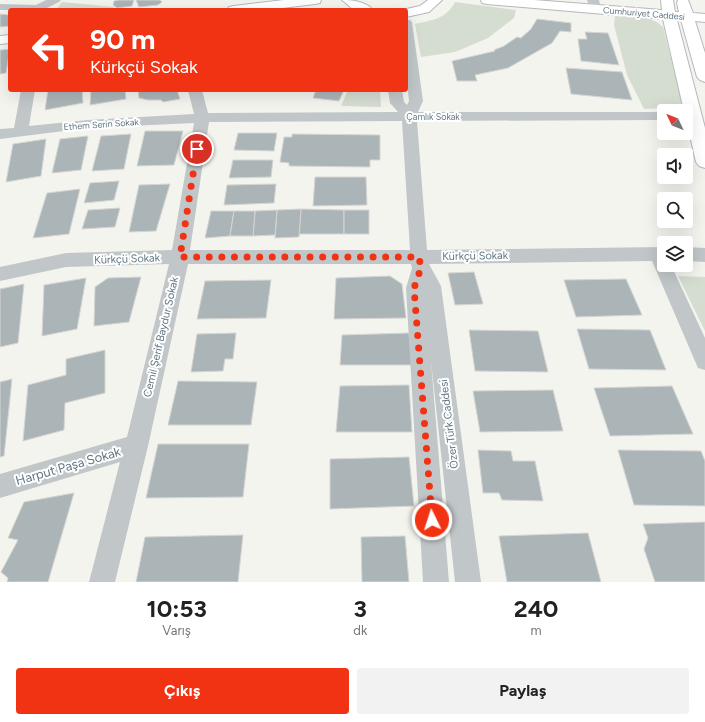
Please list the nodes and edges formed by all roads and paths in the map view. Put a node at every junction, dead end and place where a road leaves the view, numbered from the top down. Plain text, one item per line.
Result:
1 (55, 0) edge
2 (315, 0) edge
3 (348, 0) edge
4 (436, 0) edge
5 (487, 0) edge
6 (667, 0) edge
7 (682, 0) edge
8 (283, 2) edge
9 (594, 4) edge
10 (0, 7) edge
11 (18, 8) edge
12 (37, 8) edge
13 (246, 8) edge
14 (361, 8) edge
15 (408, 13) edge
16 (669, 15) junction
17 (686, 16) junction
18 (705, 18) edge
19 (408, 38) edge
20 (705, 77) edge
21 (28, 92) edge
22 (196, 92) edge
23 (395, 92) edge
24 (409, 116) junction
25 (657, 116) edge
26 (695, 116) edge
27 (202, 118) junction
28 (21, 131) junction
29 (0, 134) edge
30 (705, 162) edge
31 (657, 254) edge
32 (693, 254) edge
33 (705, 255) edge
34 (180, 257) junction
35 (420, 263) junction
36 (668, 272) edge
37 (0, 274) edge
38 (705, 361) edge
39 (136, 446) junction
40 (0, 486) edge
41 (102, 582) edge
42 (436, 582) edge
43 (468, 582) edge

1 - 12 street
2 - 8 main road
3 - 14 main road
4 - 15 main road
5 - 9 main road, Cumhuriyet Caddesi
6 - 16 main road
7 - 17 main road
8 - 13 main road
9 - 16 main road, Cumhuriyet Caddesi
10 - 11 street
16 - 17 main road, Cumhuriyet Caddesi
16 - 26 main road
17 - 18 main road, Cumhuriyet Caddesi
17 - 20 main road
19 - 24 street, Özer Türk Caddesi
21 - 28 street
22 - 27 street, Cemil Şerif Baydur Sokak
23 - 24 street
24 - 25 street, Çamlık Sokak
24 - 27 street, Çamlık Sokak
24 - 35 street, Özer Türk Caddesi
26 - 30 main road
27 - 28 street, Ethem Serin Sokak
27 - 34 street, Cemil Şerif Baydur Sokak
28 - 29 street, Ethem Serin Sokak
31 - 35 street, Kürkçü Sokak
32 - 33 street
34 - 35 street, Kürkçü Sokak
34 - 37 street, Kürkçü Sokak
34 - 39 street, Cemil Şerif Baydur Sokak
35 - 42 street, Özer Türk Caddesi
35 - 43 street, Özer Türk Caddesi
36 - 38 street
39 - 40 street, Harput Paşa Sokak
39 - 41 street, Cemil Şerif Baydur Sokak

